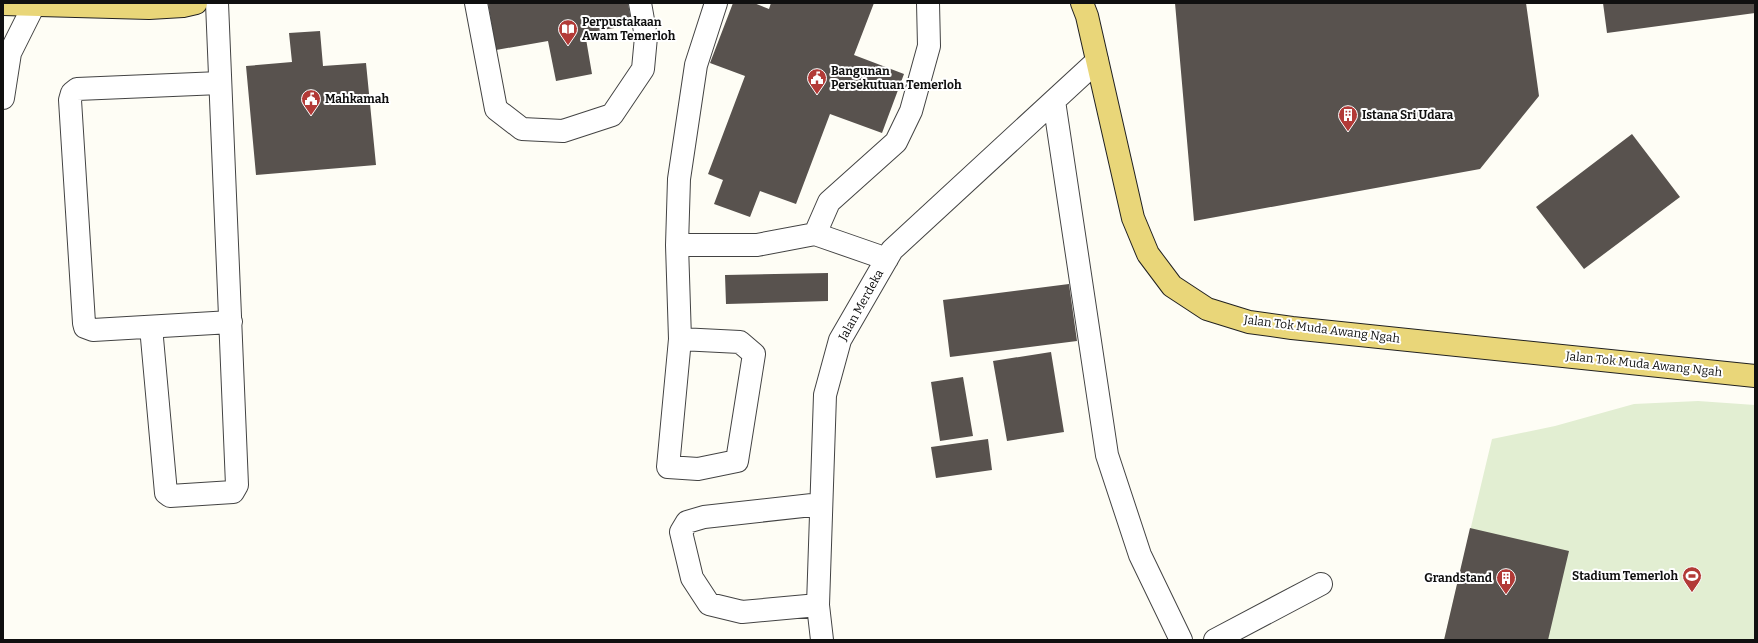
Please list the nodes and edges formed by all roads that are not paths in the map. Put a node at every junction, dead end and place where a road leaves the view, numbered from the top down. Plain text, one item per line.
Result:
1 (196, 3) edge
2 (217, 3) edge
3 (476, 3) edge
4 (640, 3) edge
5 (716, 3) edge
6 (928, 3) edge
7 (1082, 3) edge
8 (3, 4) edge
9 (77, 4) edge
10 (34, 5) junction
11 (1097, 61) junction
12 (220, 83) junction
13 (3, 98) edge
14 (1054, 101) junction
15 (815, 234) junction
16 (677, 245) junction
17 (887, 259) junction
18 (230, 322) junction
19 (151, 327) junction
20 (680, 339) junction
21 (1755, 376) edge
22 (821, 504) junction
23 (1321, 584) dead end
24 (818, 605) junction
25 (822, 640) edge
26 (1181, 640) edge
27 (1216, 640) edge

1 - 9 main road
2 - 12 street
3 - 4 street
5 - 16 street
6 - 15 street
7 - 11 main road, Jalan Tok Muda Awang Ngah
8 - 10 main road
9 - 10 main road
10 - 13 street
11 - 14 street, Jalan Merdeka
11 - 21 main road, Jalan Tok Muda Awang Ngah
12 - 18 street
12 - 19 street
14 - 17 street, Jalan Merdeka
14 - 26 street
15 - 16 street
15 - 17 street
16 - 20 street
17 - 22 street, Jalan Merdeka
18 - 19 street
18 - 19 street
20 - 20 street
22 - 24 street, Jalan Merdeka
22 - 24 street
23 - 27 street
24 - 25 street, Jalan Merdeka

